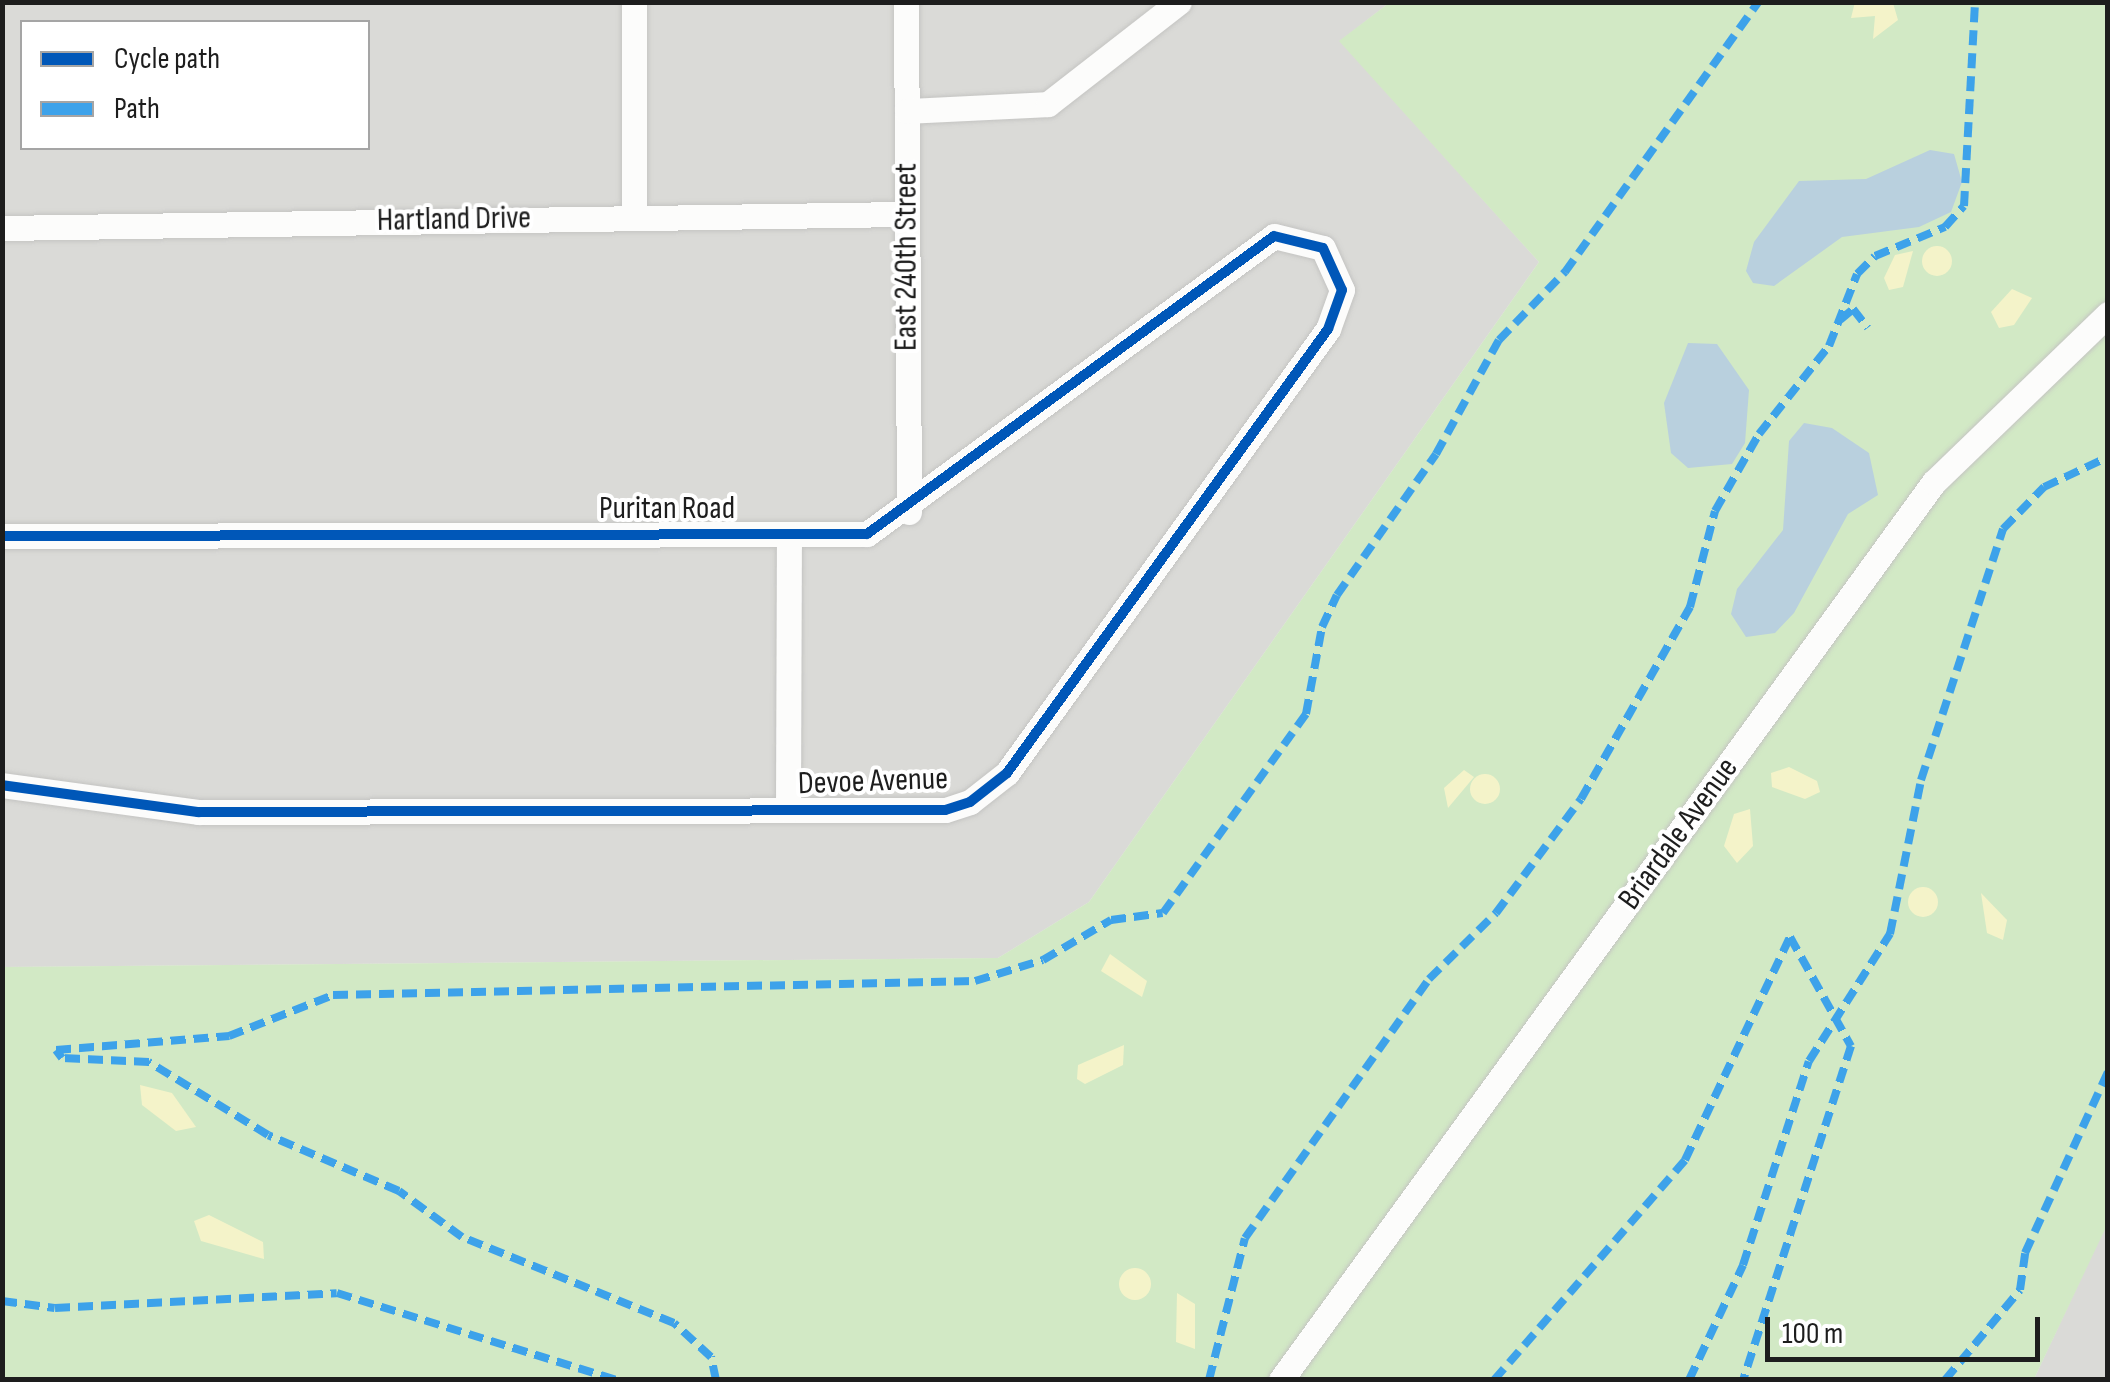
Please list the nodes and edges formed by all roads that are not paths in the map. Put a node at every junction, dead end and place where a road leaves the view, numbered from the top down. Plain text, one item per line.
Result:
1 (634, 2) edge
2 (906, 2) edge
3 (1179, 2) edge
4 (907, 112) junction
5 (906, 214) junction
6 (634, 216) junction
7 (2, 228) edge
8 (1240, 258) joint
9 (2108, 314) edge
10 (909, 512) junction
11 (788, 534) junction
12 (2, 536) edge
13 (2, 785) edge
14 (788, 810) junction
15 (1282, 1380) edge

1 - 6 street
2 - 4 street, East 240th Street
3 - 4 street
4 - 5 street, East 240th Street
5 - 6 street, Hartland Drive
5 - 10 street, East 240th Street
6 - 7 street, Hartland Drive
8 - 10 street, Puritan Road
8 - 14 street, Devoe Avenue
9 - 15 street, Briardale Avenue
10 - 11 street, Puritan Road
11 - 12 street, Puritan Road
11 - 14 street
13 - 14 street, Devoe Avenue

